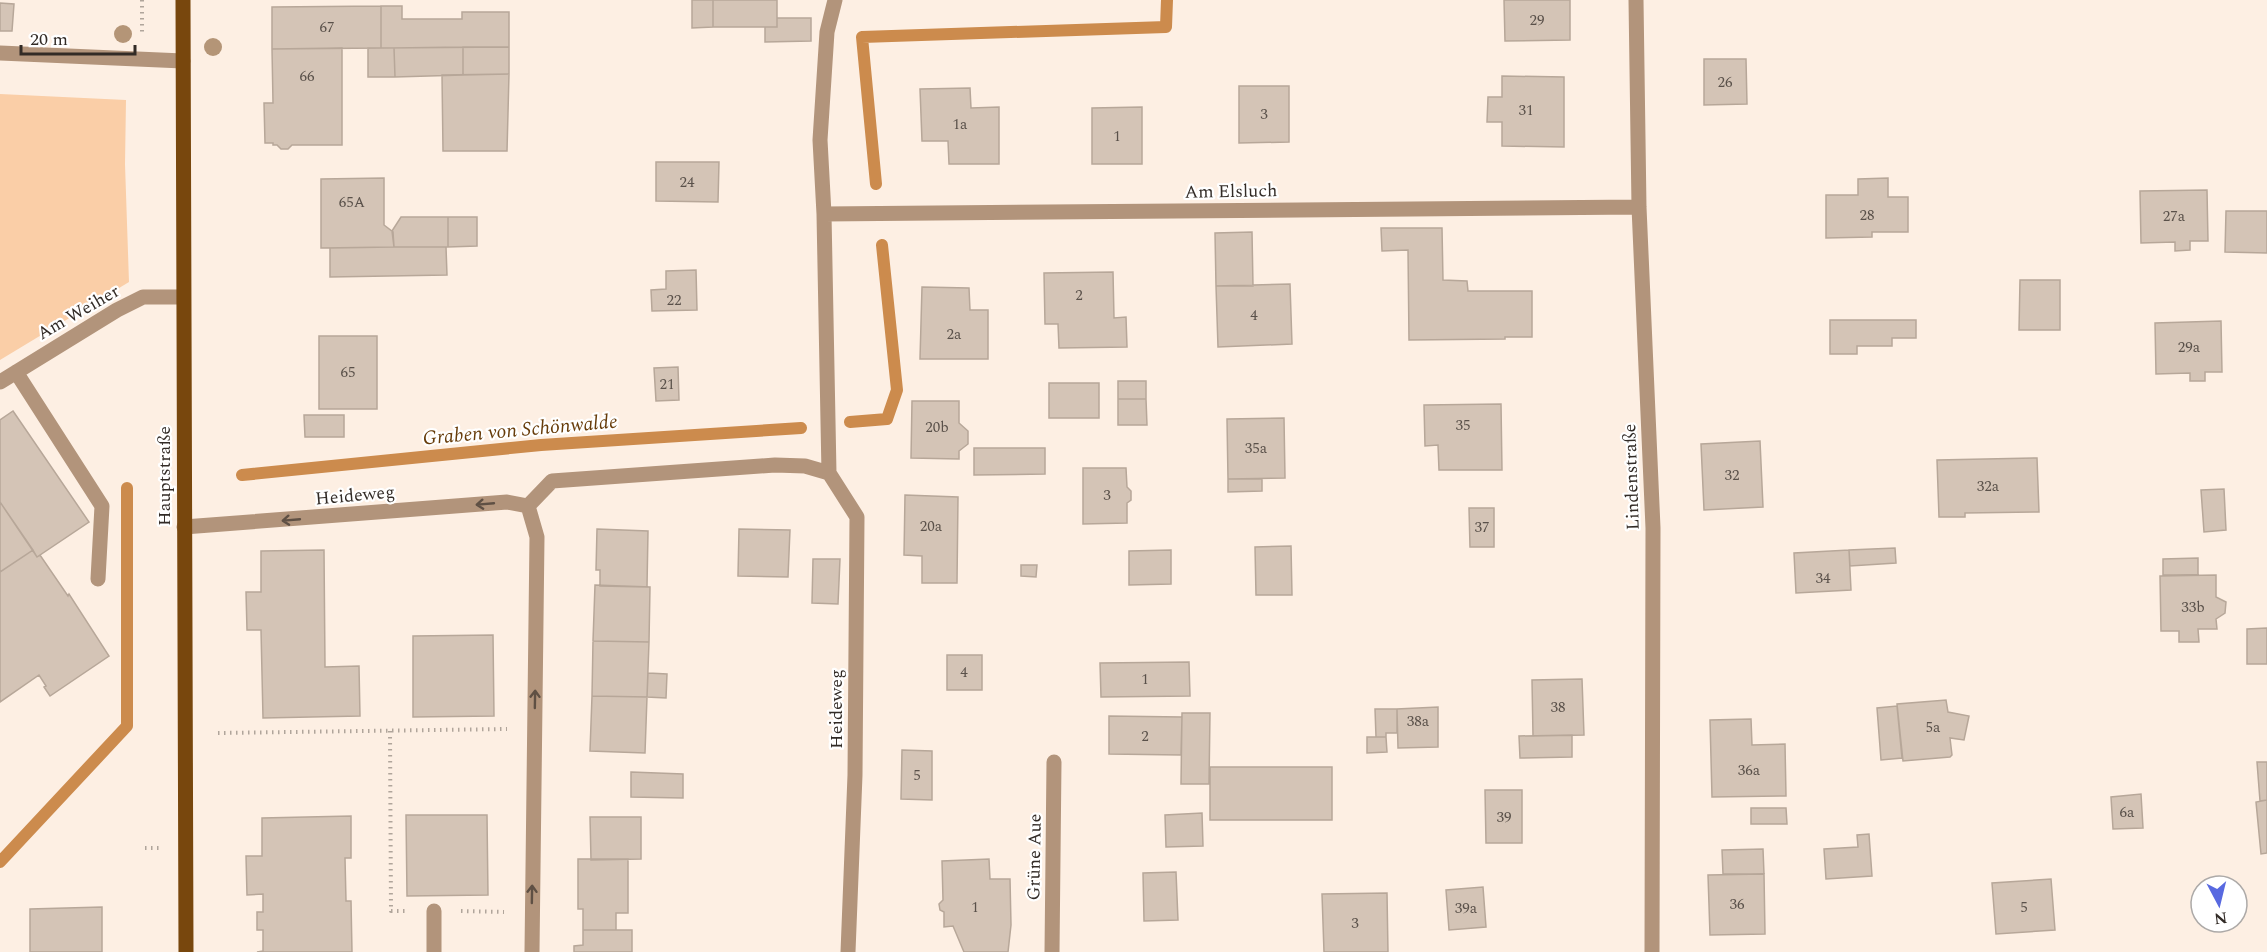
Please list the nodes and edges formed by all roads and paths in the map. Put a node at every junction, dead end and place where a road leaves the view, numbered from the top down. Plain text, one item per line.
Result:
1 (183, 0) edge
2 (835, 0) edge
3 (1636, 0) edge
4 (0, 52) edge
5 (183, 61) junction
6 (1639, 207) junction
7 (824, 214) junction
8 (183, 297) junction
9 (16, 372) junction
10 (0, 382) edge
11 (829, 473) junction
12 (528, 506) junction
13 (184, 527) junction
14 (98, 579) dead end
15 (535, 728) junction
16 (390, 731) junction
17 (218, 733) dead end
18 (1054, 762) dead end
19 (434, 911) junction
20 (532, 912) junction
21 (186, 952) edge
22 (434, 952) edge
23 (532, 952) edge
24 (848, 952) edge
25 (1052, 952) edge
26 (1652, 952) edge

1 - 5 main road, Hauptstraße
2 - 7 street
3 - 6 street, Lindenstraße
4 - 5 street
5 - 8 main road, Hauptstraße
6 - 7 street, Am Elsluch
6 - 26 street, Lindenstraße
7 - 11 street
8 - 9 street, Am Weiher
8 - 13 main road, Hauptstraße
9 - 10 street, Am Weiher
9 - 14 street
11 - 12 street
11 - 24 street, Heideweg
12 -> 13 street, Heideweg
15 -> 12 street
13 - 21 main road, Hauptstraße
15 - 16 path
20 -> 15 street
16 - 17 path
16 - 19 path
18 - 25 street, Grüne Aue
19 - 20 path
19 - 22 street
20 - 23 street

